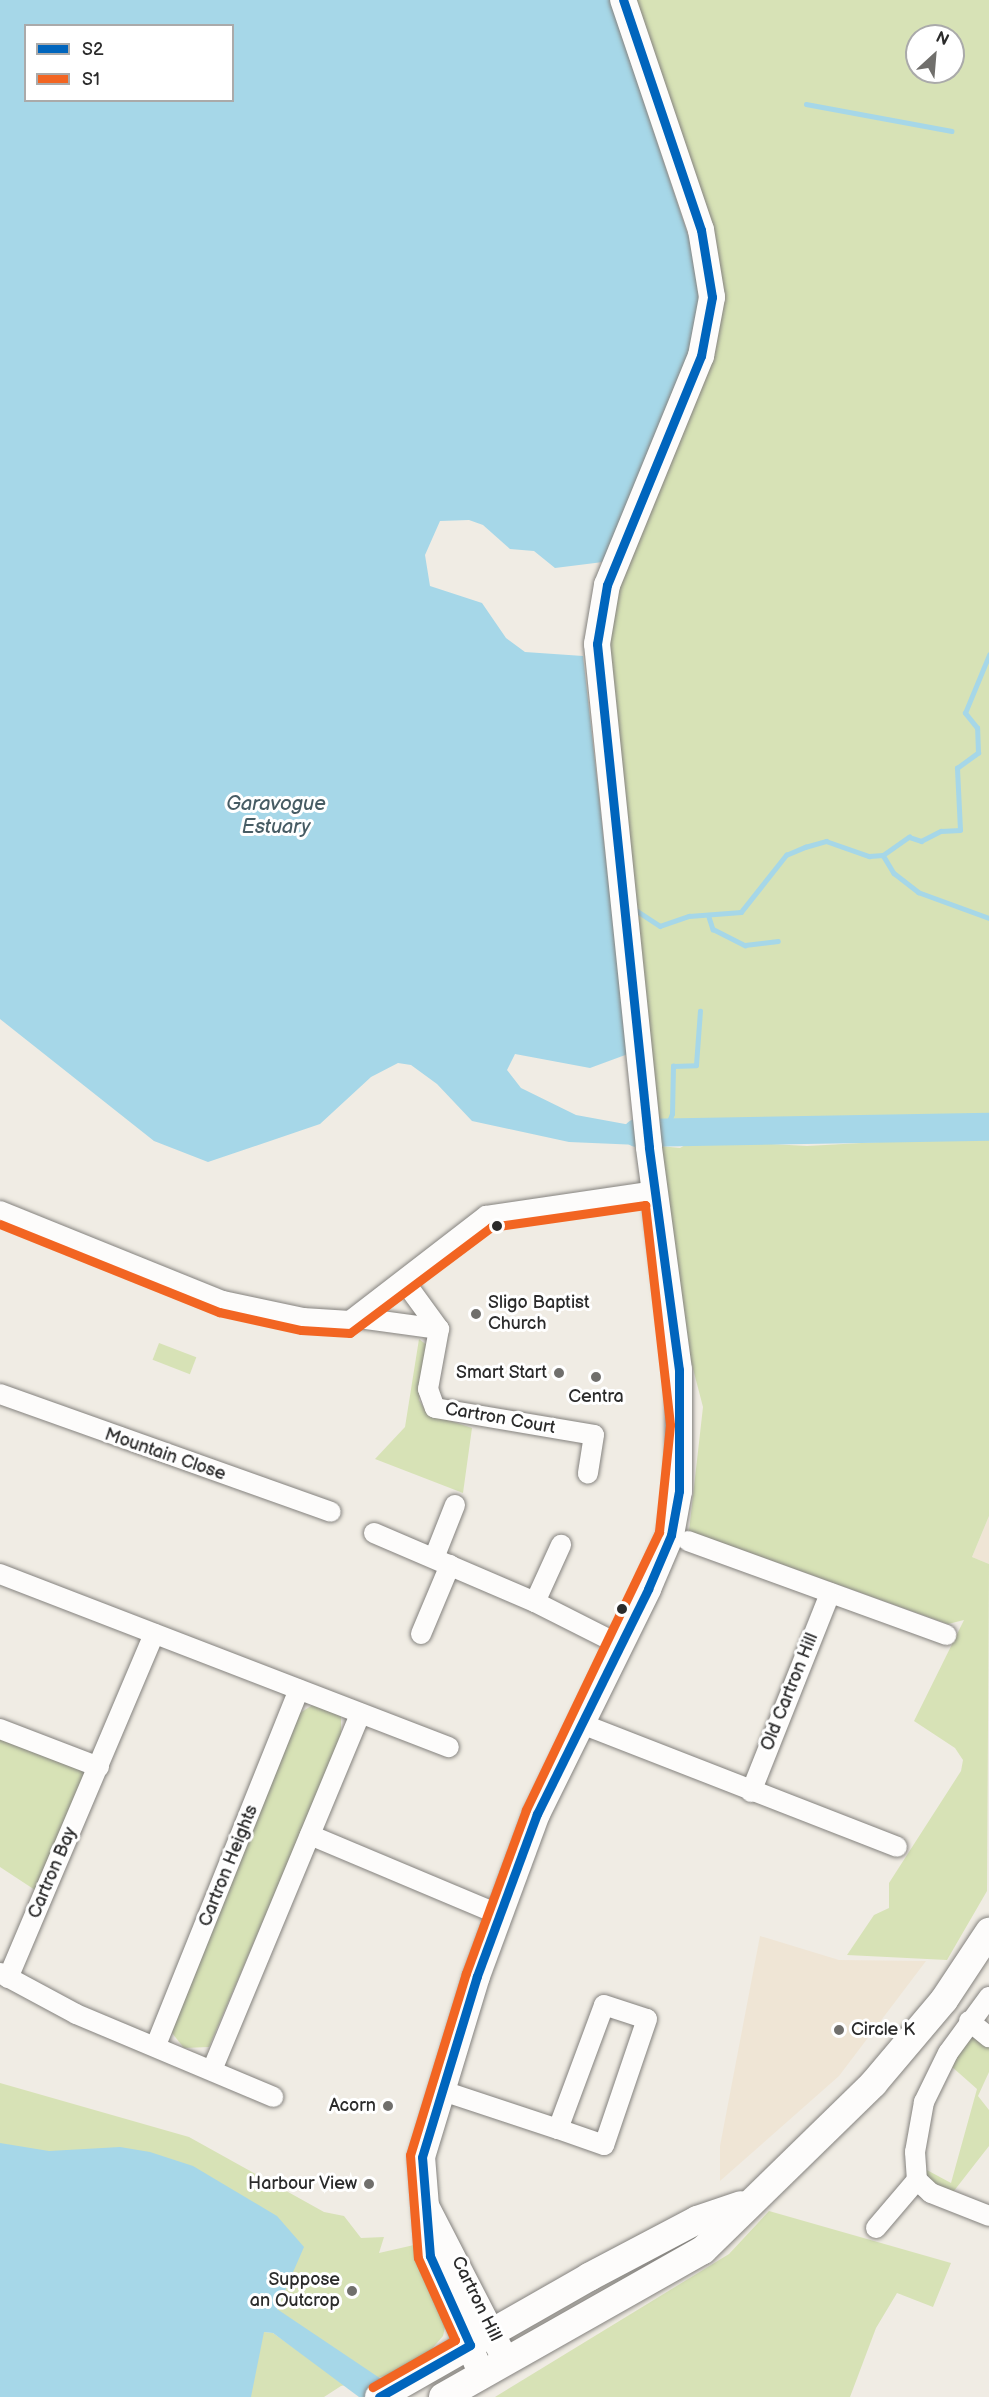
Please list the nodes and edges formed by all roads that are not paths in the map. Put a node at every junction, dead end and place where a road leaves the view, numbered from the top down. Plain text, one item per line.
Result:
1 (623, 0) edge
2 (656, 1191) junction
3 (0, 1211) edge
4 (404, 1281) junction
5 (359, 1318) junction
6 (439, 1329) junction
7 (0, 1394) edge
8 (588, 1474) dead end
9 (455, 1505) dead end
10 (331, 1512) dead end
11 (374, 1533) dead end
12 (688, 1541) dead end
13 (561, 1545) dead end
14 (442, 1561) junction
15 (0, 1574) edge
16 (830, 1593) junction
17 (536, 1602) junction
18 (154, 1634) junction
19 (421, 1634) dead end
20 (946, 1635) dead end
21 (620, 1645) junction
22 (299, 1690) junction
23 (360, 1714) junction
24 (582, 1724) junction
25 (0, 1729) edge
26 (449, 1747) dead end
27 (99, 1767) junction
28 (751, 1792) junction
29 (310, 1835) junction
30 (897, 1847) dead end
31 (500, 1915) junction
32 (989, 1932) edge
33 (4, 1976) edge
34 (989, 1997) edge
35 (969, 2021) junction
36 (989, 2037) edge
37 (156, 2045) junction
38 (212, 2070) junction
39 (440, 2090) junction
40 (273, 2097) dead end
41 (558, 2129) junction
42 (917, 2180) junction
43 (746, 2203) junction
44 (989, 2216) edge
45 (876, 2228) dead end
46 (481, 2339) junction
47 (494, 2368) junction
48 (379, 2397) edge
49 (443, 2397) edge

1 - 2 main road, Cartron Hill
2 - 4 street
2 - 21 main road, Cartron Hill
3 - 5 street
4 - 5 street
4 - 6 street
5 - 6 street
6 - 8 street, Cartron Court
7 - 10 street, Mountain Close
9 - 14 street
11 - 14 street
12 - 16 street
13 - 17 street
14 - 17 street
14 - 19 street
15 - 18 street
16 - 20 street
16 - 28 street, Old Cartron Hill
17 - 21 street
18 - 22 street
18 - 27 street, Cartron Bay
21 - 24 main road, Cartron Hill
22 - 23 street
22 - 37 street, Cartron Heights
23 - 26 street
23 - 29 street
24 - 28 street
24 - 31 main road, Cartron Hill
25 - 27 street
27 - 33 street, Cartron Bay
28 - 30 street
29 - 31 street
29 - 38 street
31 - 39 main road, Cartron Hill
32 - 43 highway
33 - 37 street, Cartron Bay
34 - 35 street
35 - 36 street
35 - 42 street
37 - 38 street
38 - 40 street
39 - 41 street
39 - 46 main road, Cartron Hill
41 - 41 street
42 - 44 street
42 - 45 street
43 - 46 highway
43 - 47 highway
46 - 47 main road, Cartron Hill
46 - 48 highway
47 - 49 highway

